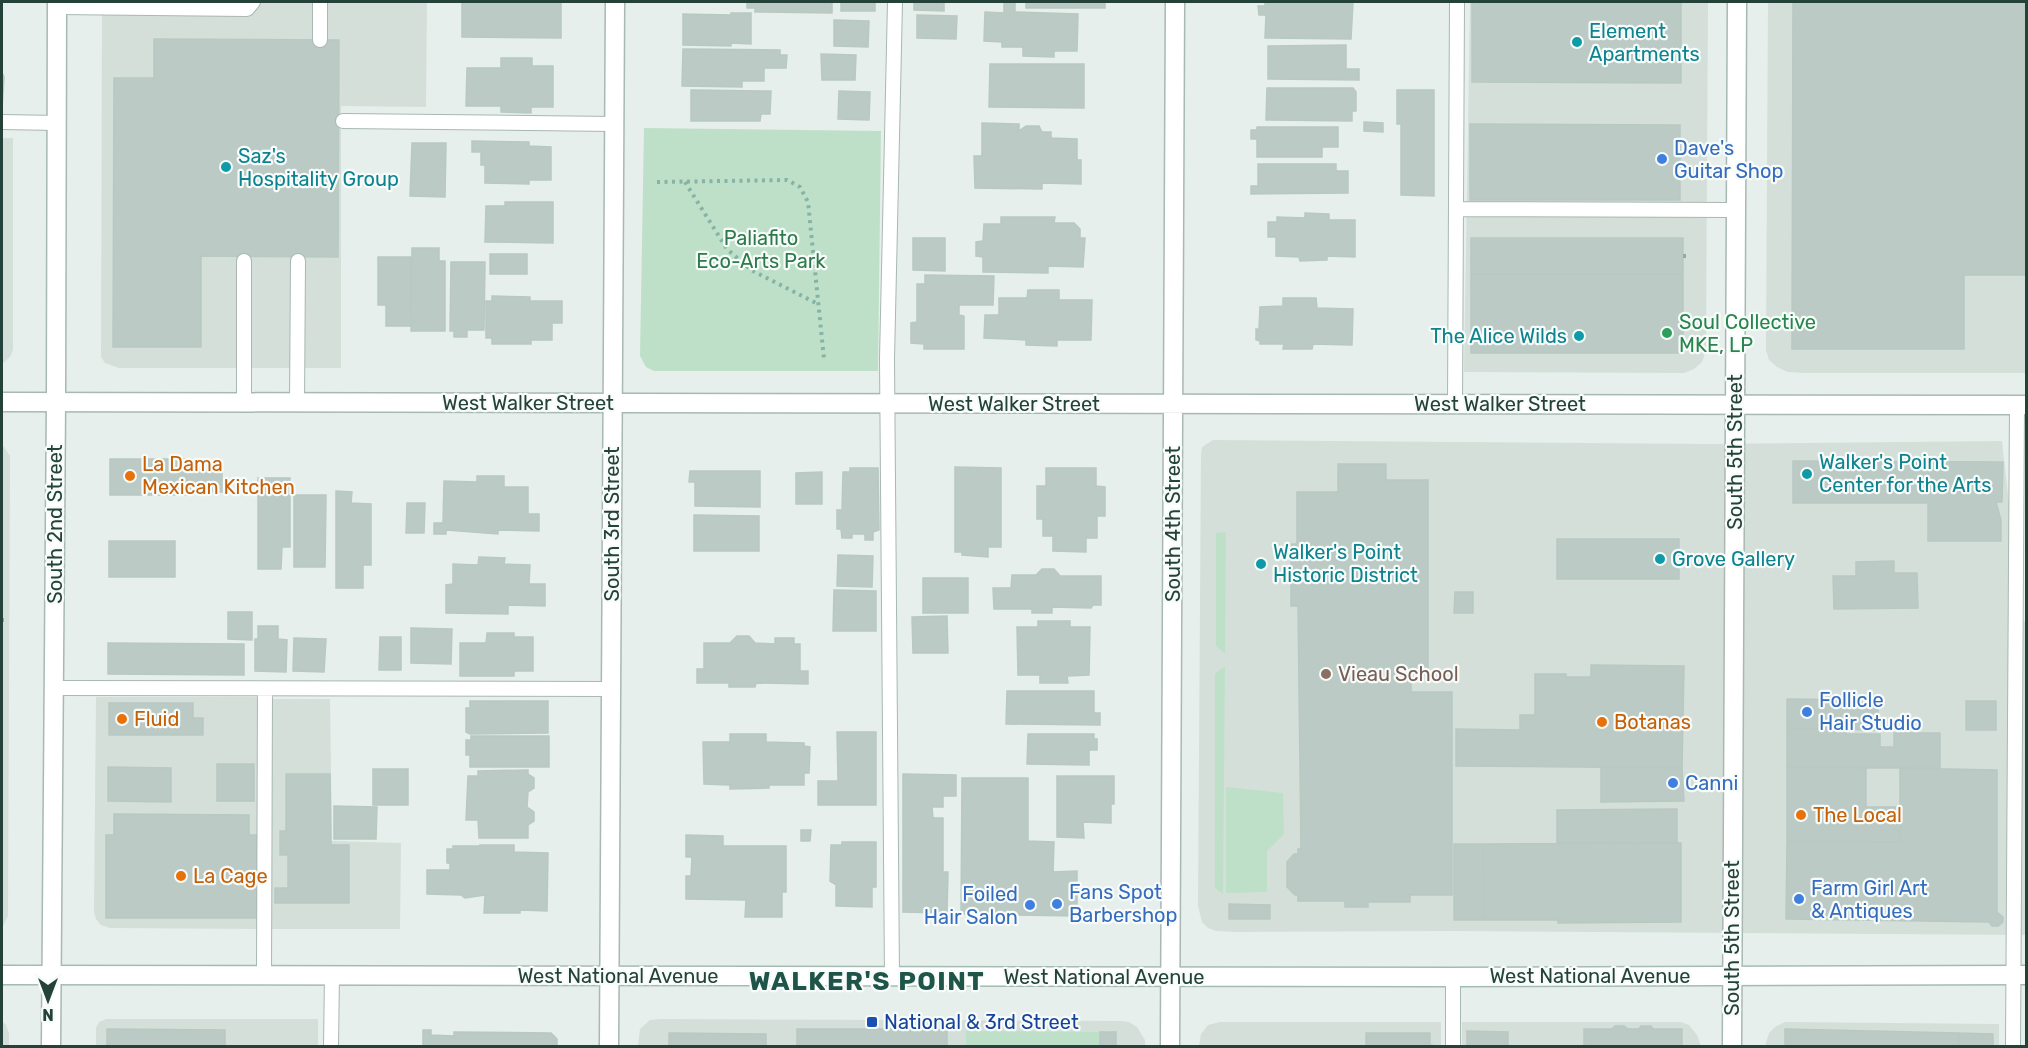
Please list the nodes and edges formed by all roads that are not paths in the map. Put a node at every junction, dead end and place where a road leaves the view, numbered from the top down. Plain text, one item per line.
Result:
1 (253, 2) edge
2 (320, 2) edge
3 (615, 2) edge
4 (895, 2) edge
5 (1175, 2) edge
6 (1457, 2) edge
7 (1737, 2) edge
8 (57, 4) edge
9 (320, 40) dead end
10 (2, 122) edge
11 (343, 122) dead end
12 (57, 123) junction
13 (615, 124) junction
14 (1456, 209) junction
15 (1736, 210) junction
16 (244, 261) dead end
17 (298, 261) dead end
18 (2, 402) edge
19 (56, 402) junction
20 (244, 403) junction
21 (297, 403) junction
22 (613, 403) junction
23 (888, 404) junction
24 (1174, 404) junction
25 (1455, 404) junction
26 (1735, 405) junction
27 (2022, 405) edge
28 (2021, 659) edge
29 (53, 688) junction
30 (265, 689) junction
31 (611, 689) junction
32 (2, 975) edge
33 (264, 975) junction
34 (332, 975) junction
35 (1732, 975) junction
36 (2020, 975) edge
37 (51, 976) junction
38 (609, 976) junction
39 (892, 977) junction
40 (1170, 977) junction
41 (1453, 977) junction
42 (51, 1047) edge
43 (332, 1047) edge
44 (609, 1047) edge
45 (1170, 1047) edge
46 (1453, 1047) edge
47 (1732, 1047) edge
48 (2013, 1047) edge

1 - 8 lane
2 - 9 lane
3 - 13 street, South 3rd Street
4 - 23 lane
5 - 24 street, South 4th Street
6 - 14 lane
7 - 15 street, South 5th Street
8 - 12 street, South 2nd Street
10 - 12 lane
11 - 13 lane
12 - 19 street, South 2nd Street
13 - 22 street, South 3rd Street
14 - 15 lane
14 - 25 lane
15 - 26 street, South 5th Street
16 - 20 lane
17 - 21 lane
18 - 19 street, West Walker Street
19 - 20 street, West Walker Street
19 - 29 street, South 2nd Street
20 - 21 street, West Walker Street
21 - 22 street, West Walker Street
22 - 23 street, West Walker Street
22 - 31 street, South 3rd Street
23 - 24 street, West Walker Street
23 - 39 lane
24 - 25 street, West Walker Street
24 - 40 street, South 4th Street
25 - 26 street, West Walker Street
26 - 27 street, West Walker Street
26 - 35 street, South 5th Street
27 - 28 lane
28 - 36 lane
29 - 30 lane
29 - 37 street, South 2nd Street
30 - 31 lane
30 - 33 lane
31 - 38 street, South 3rd Street
32 - 37 street, West National Avenue
33 - 34 street, West National Avenue
33 - 37 street, West National Avenue
34 - 38 street, West National Avenue
34 - 43 lane
35 - 36 street, West National Avenue
35 - 41 street, West National Avenue
35 - 47 street, South 5th Street
36 - 48 lane
37 - 42 street, South 2nd Street
38 - 39 street, West National Avenue
38 - 44 street, South 3rd Street
39 - 40 street, West National Avenue
40 - 41 street, West National Avenue
40 - 45 street, South 4th Street
41 - 46 lane

